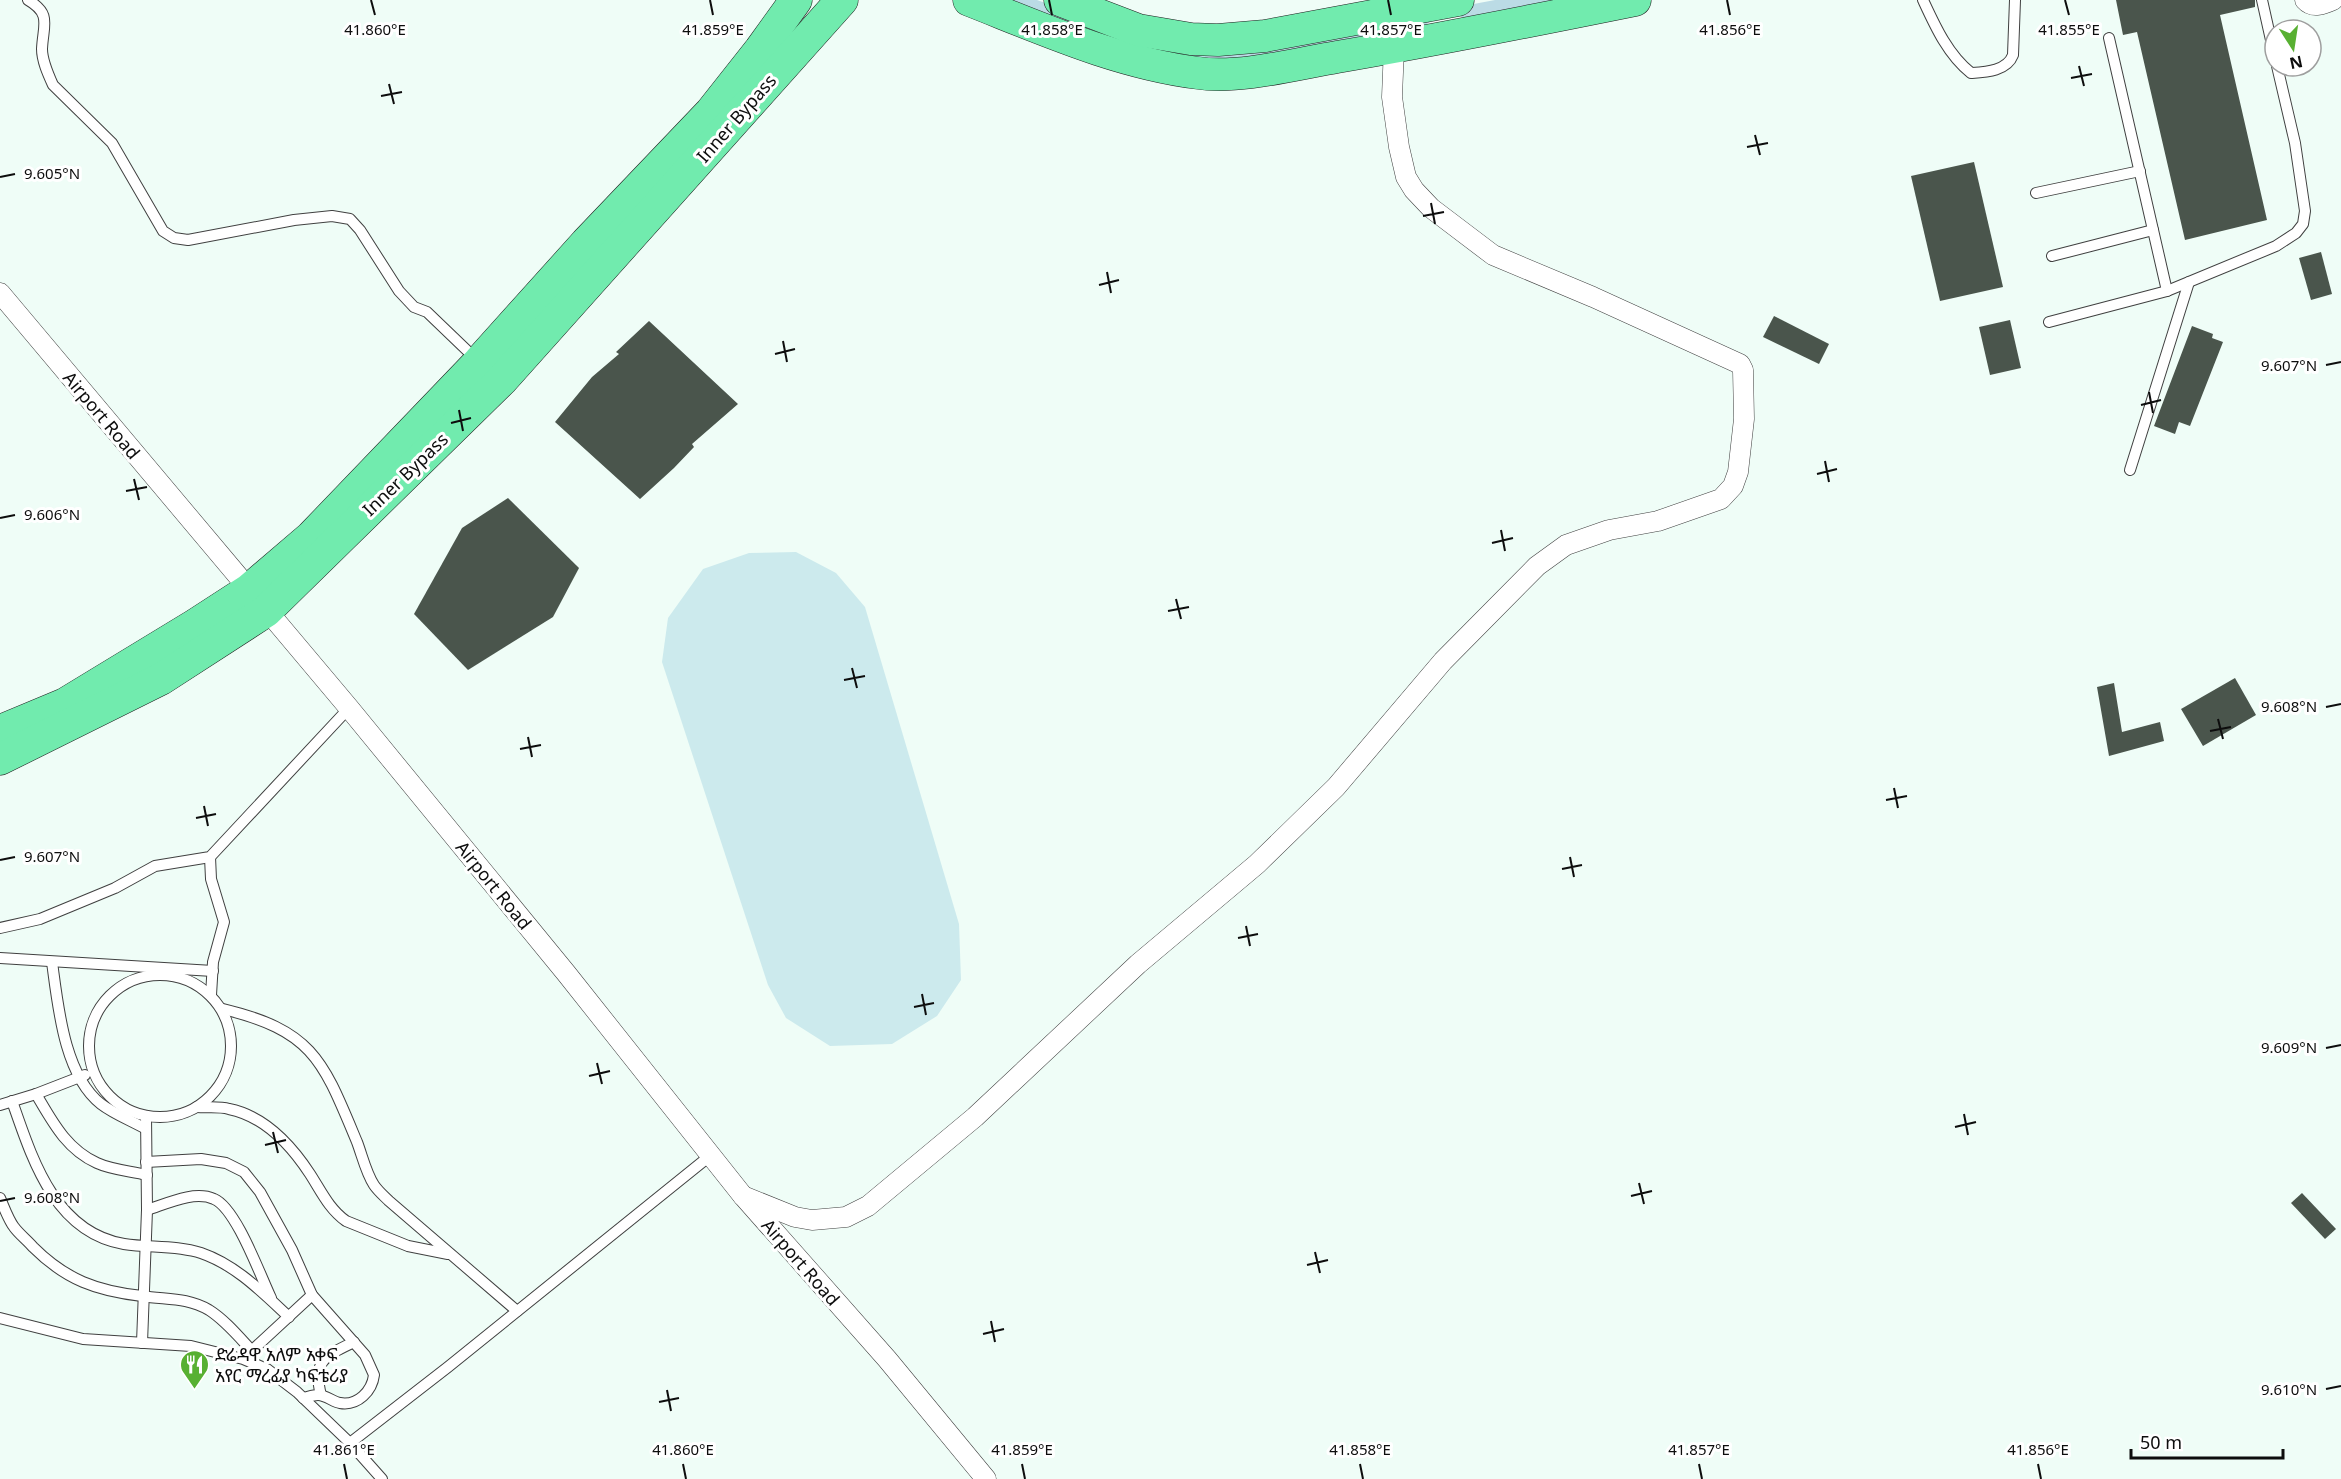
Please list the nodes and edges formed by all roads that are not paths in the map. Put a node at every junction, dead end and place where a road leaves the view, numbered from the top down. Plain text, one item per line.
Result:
1 (28, 0) edge
2 (796, 0) edge
3 (842, 0) edge
4 (969, 0) edge
5 (1060, 0) edge
6 (1635, 0) edge
7 (1923, 0) edge
8 (2015, 0) edge
9 (2262, 0) edge
10 (2305, 0) edge
11 (2333, 0) edge
12 (1360, 9) edge
13 (1455, 12) edge
14 (2266, 18) edge
15 (2109, 38) dead end
16 (1394, 47) junction
17 (2280, 78) edge
18 (2140, 171) junction
19 (2036, 193) dead end
20 (2153, 230) junction
21 (2052, 256) dead end
22 (2189, 282) junction
23 (2167, 291) junction
24 (0, 293) edge
25 (2049, 321) dead end
26 (490, 371) junction
27 (2130, 470) dead end
28 (257, 600) junction
29 (348, 708) junction
30 (0, 731) edge
31 (0, 759) edge
32 (210, 857) junction
33 (0, 928) edge
34 (0, 958) edge
35 (52, 962) junction
36 (213, 971) junction
37 (211, 995) junction
38 (223, 1009) junction
39 (94, 1072) junction
40 (80, 1077) junction
41 (36, 1094) junction
42 (12, 1101) junction
43 (0, 1105) edge
44 (196, 1107) junction
45 (146, 1116) junction
46 (146, 1129) junction
47 (711, 1155) junction
48 (146, 1162) junction
49 (147, 1175) junction
50 (743, 1196) junction
51 (0, 1198) edge
52 (147, 1210) junction
53 (146, 1245) junction
54 (452, 1255) junction
55 (312, 1295) junction
56 (144, 1297) junction
57 (274, 1303) junction
58 (517, 1311) junction
59 (289, 1317) junction
60 (0, 1318) edge
61 (354, 1342) junction
62 (142, 1343) junction
63 (252, 1351) junction
64 (243, 1359) junction
65 (321, 1395) junction
66 (303, 1398) junction
67 (350, 1443) junction
68 (382, 1479) edge
69 (986, 1479) edge

1 - 26 lane
2 - 26 main road, Inner Bypass
3 - 26 main road, Inner Bypass
4 - 16 main road
5 - 12 main road
6 - 13 main road
7 - 8 lane
9 - 14 lane
10 - 11 street
12 - 13 main road
13 - 16 main road
15 - 18 lane
16 - 50 street
17 - 22 lane
18 - 19 lane
18 - 20 lane
20 - 21 lane
20 - 23 lane
22 - 23 lane
22 - 27 lane
23 - 25 lane
24 - 28 street, Airport Road
26 - 28 main road, Inner Bypass
28 - 29 street, Airport Road
28 - 30 main road, Inner Bypass
28 - 31 main road, Inner Bypass
29 - 32 lane
29 - 47 street, Airport Road
32 - 33 lane
32 - 36 lane
34 - 35 lane
35 - 36 lane
35 - 40 lane
36 - 37 lane
37 - 38 lane
37 - 39 lane
38 - 44 lane
38 - 54 lane
39 - 40 lane
39 - 45 lane
40 - 41 lane
40 - 46 lane
41 - 42 lane
41 - 49 lane
42 - 43 lane
42 - 53 lane
44 - 45 lane
44 - 54 lane
45 - 46 lane
46 - 48 lane
47 - 50 street, Airport Road
47 - 58 lane
48 - 49 lane
48 - 55 lane
49 - 52 lane
50 - 69 street, Airport Road
51 - 56 lane
52 - 53 lane
52 - 57 lane
53 - 56 lane
53 - 57 lane
54 - 58 lane
55 - 59 lane
55 - 61 lane
56 - 62 lane
56 - 63 lane
57 - 59 lane
58 - 67 lane
59 - 63 lane
60 - 62 lane
61 - 65 lane
61 - 65 lane
62 - 64 lane
63 - 64 lane
64 - 66 lane
65 - 66 lane
66 - 67 lane
67 - 68 lane

